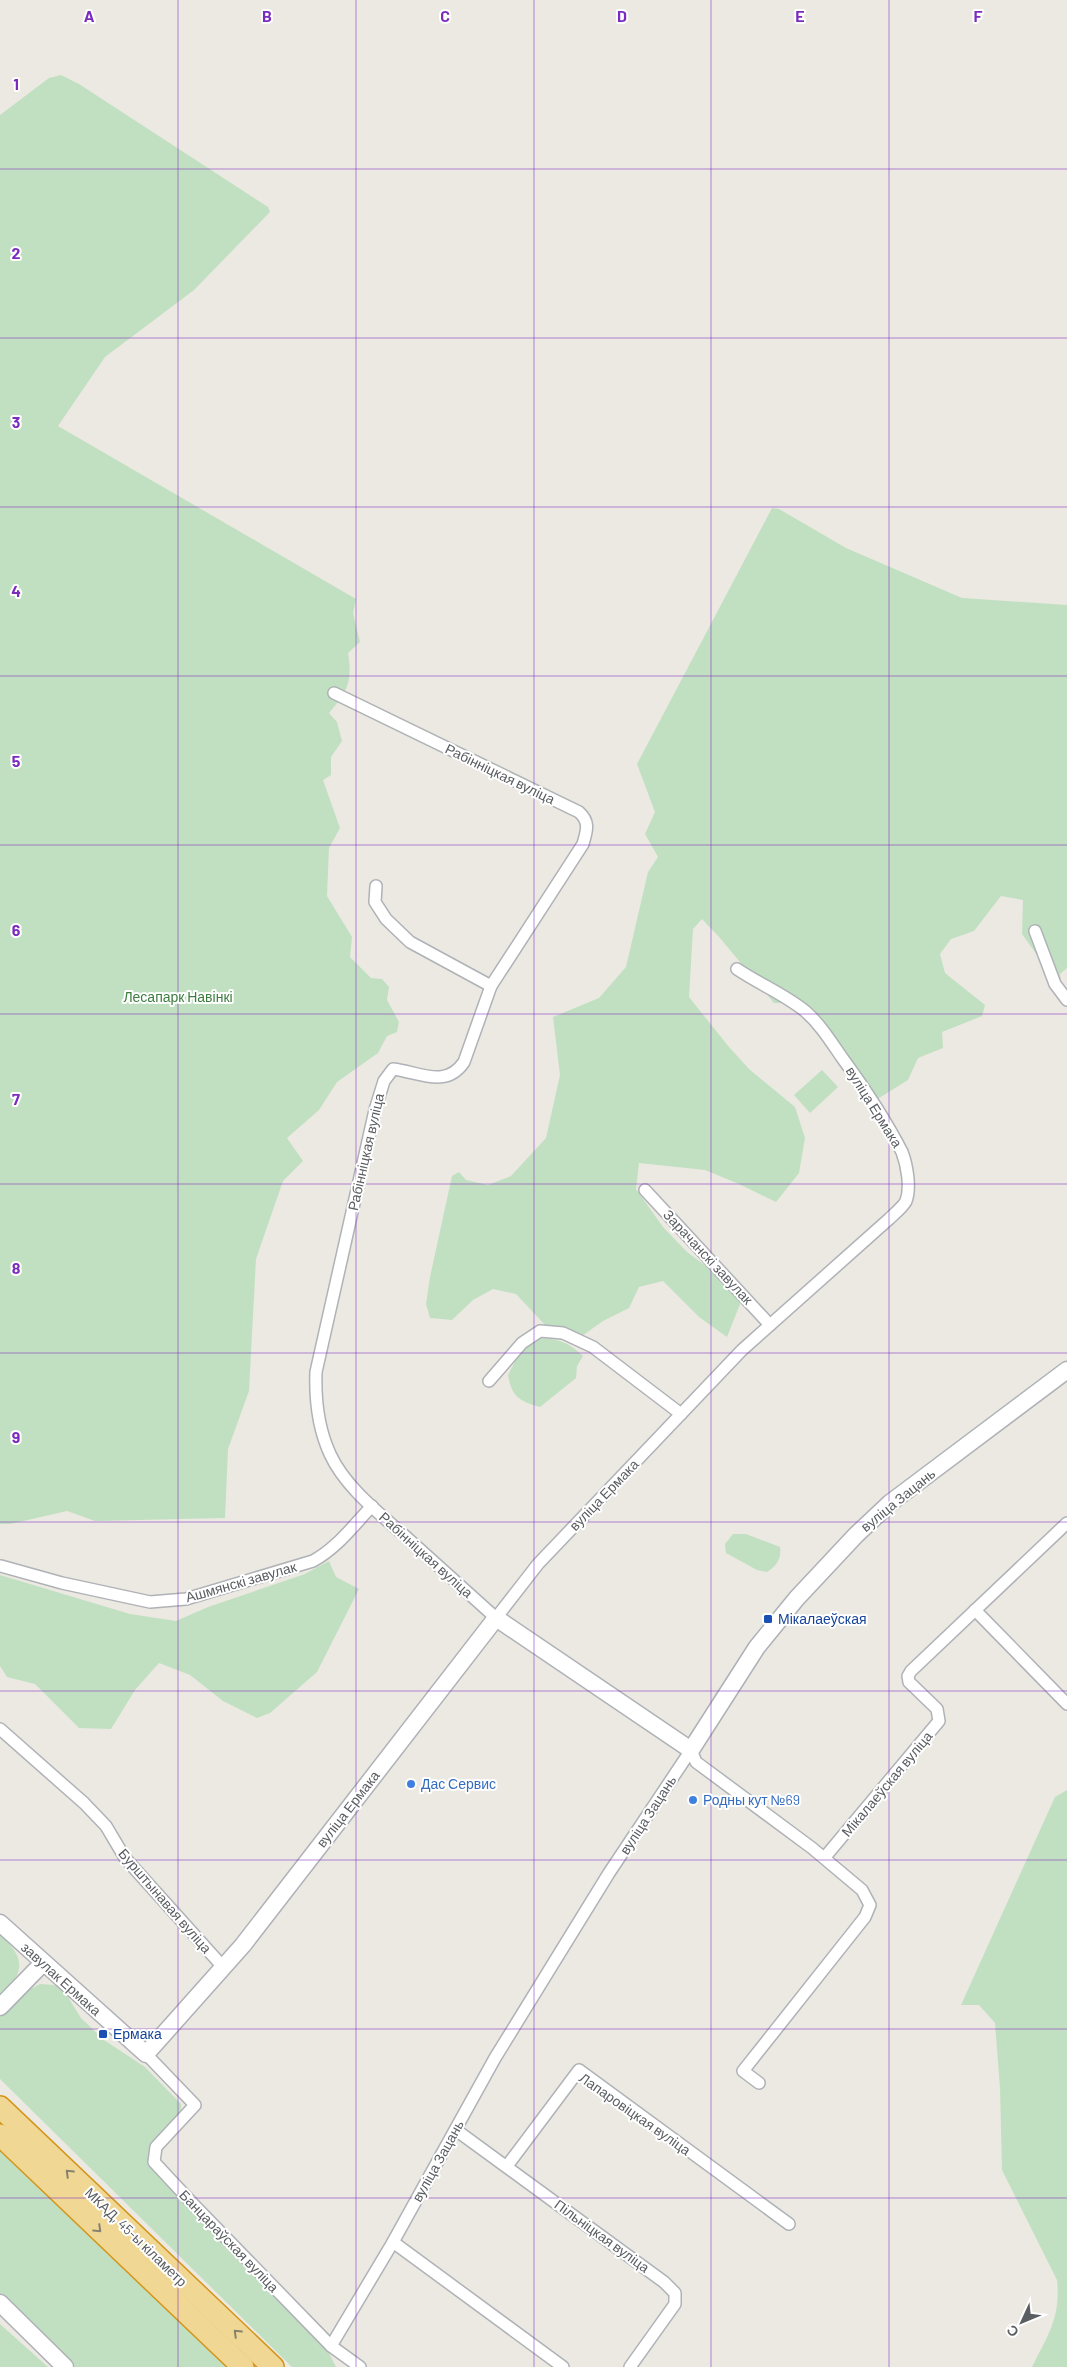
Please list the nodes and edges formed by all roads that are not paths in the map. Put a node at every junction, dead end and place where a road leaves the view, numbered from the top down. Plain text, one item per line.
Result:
1 (334, 693) dead end
2 (376, 886) dead end
3 (1035, 931) dead end
4 (737, 968) dead end
5 (491, 986) junction
6 (1067, 1000) edge
7 (645, 1190) dead end
8 (770, 1325) junction
9 (1067, 1370) edge
10 (489, 1381) dead end
11 (681, 1414) junction
12 (372, 1506) junction
13 (1067, 1523) edge
14 (1, 1566) dead end
15 (975, 1610) junction
16 (496, 1618) junction
17 (1067, 1704) edge
18 (0, 1729) edge
19 (691, 1750) junction
20 (825, 1857) junction
21 (0, 1923) edge
22 (43, 1962) junction
23 (224, 1968) junction
24 (0, 2007) edge
25 (146, 2054) junction
26 (759, 2083) dead end
27 (0, 2107) edge
28 (456, 2130) junction
29 (0, 2135) edge
30 (507, 2166) junction
31 (788, 2224) dead end
32 (393, 2242) junction
33 (0, 2303) edge
34 (331, 2346) junction
35 (65, 2367) edge
36 (243, 2367) edge
37 (273, 2367) edge
38 (360, 2367) edge
39 (562, 2367) edge
40 (630, 2367) edge

1 - 5 street, Рабінніцкая вуліца
2 - 5 street
3 - 6 street
4 - 8 street, вуліца Ермака
5 - 12 street, Рабінніцкая вуліца
7 - 8 street, Зарачанскі завулак
8 - 11 street, вуліца Ермака
9 - 19 street, вуліца Зацань
10 - 11 street
11 - 16 street, вуліца Ермака
12 - 14 street, Ашмянскі завулак
12 - 16 street, Рабінніцкая вуліца
13 - 15 street
15 - 17 street
15 - 20 street, Мікалаеўская вуліца
16 - 19 street
16 - 23 street, вуліца Ермака
18 - 23 street, Бурштынавая вуліца
19 - 20 street
19 - 28 street, вуліца Зацань
20 - 26 street
21 - 22 street, завулак Ермака
22 - 24 street
22 - 25 street, завулак Ермака
23 - 25 street, вуліца Ермака
25 - 34 street, Банцараўская вуліца
37 -> 27 highway, МКАД, 45-ы кіламетр
28 - 30 street, Пільніцкая вуліца
28 - 32 street, вуліца Зацань
29 -> 36 highway, МКАД, 45-ы кіламетр
30 - 31 street, Лапаровіцкая вуліца
30 - 40 street, Пільніцкая вуліца
32 - 34 street, вуліца Зацань
32 - 39 street
33 - 35 street
34 - 38 street, Банцараўская вуліца

